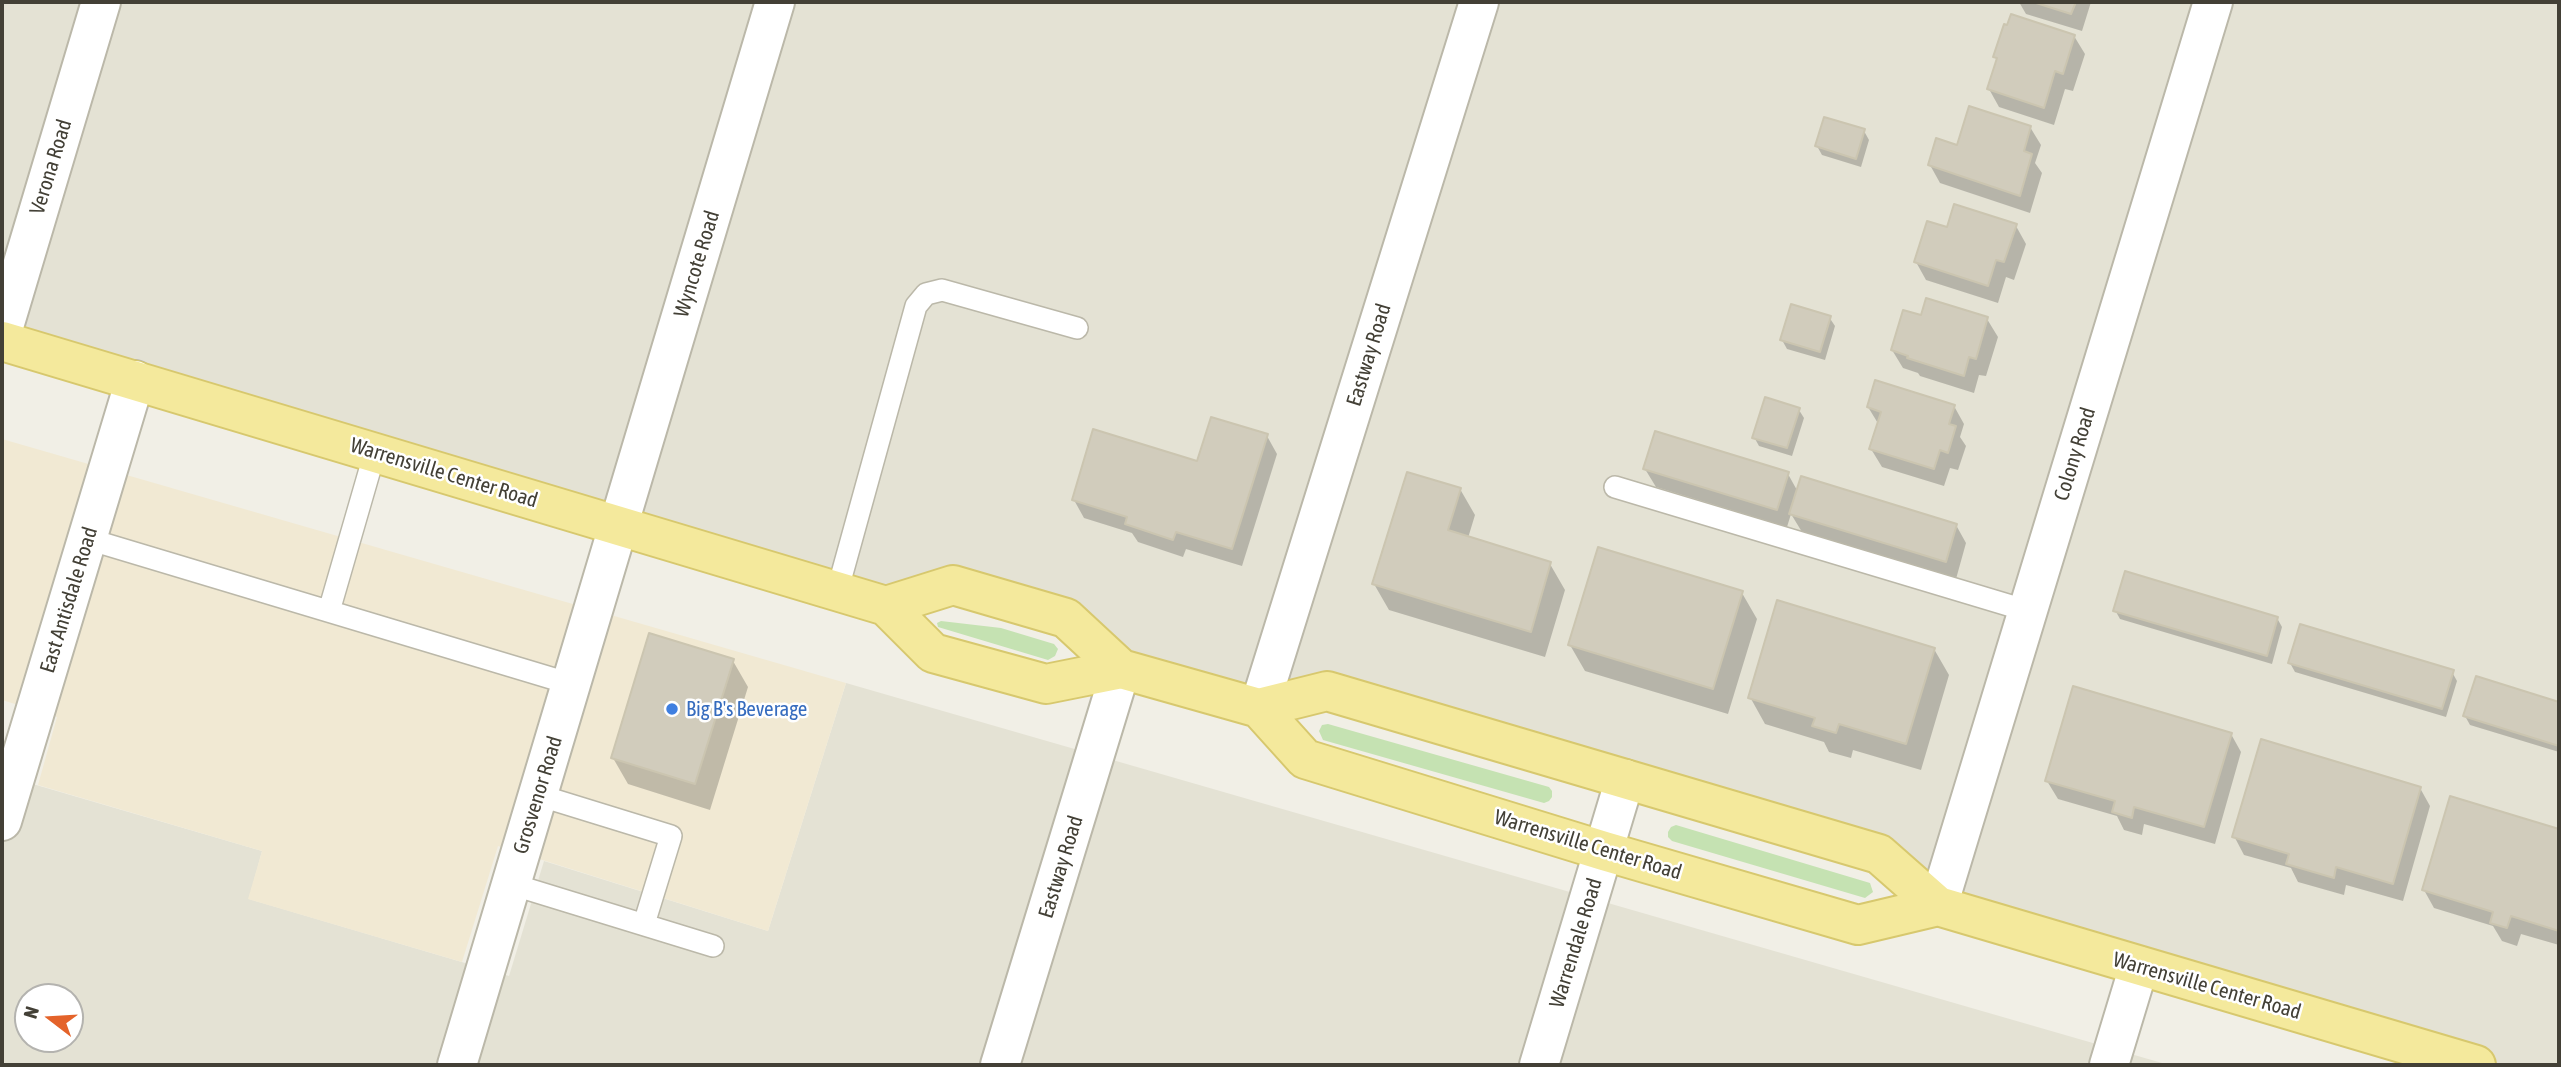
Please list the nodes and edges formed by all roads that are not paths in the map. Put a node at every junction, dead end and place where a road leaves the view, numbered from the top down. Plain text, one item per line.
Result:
1 (101, 2) edge
2 (775, 2) edge
3 (1479, 2) edge
4 (2213, 2) edge
5 (1077, 328) dead end
6 (2, 333) edge
7 (2, 341) edge
8 (135, 380) junction
9 (375, 452) junction
10 (1615, 487) dead end
11 (619, 526) junction
12 (88, 540) junction
13 (837, 592) junction
14 (886, 606) junction
15 (329, 611) junction
16 (2028, 611) junction
17 (1121, 669) junction
18 (571, 684) junction
19 (1259, 708) junction
20 (1625, 779) junction
21 (538, 795) junction
22 (2, 821) edge
23 (1604, 851) junction
24 (511, 884) junction
25 (1938, 906) junction
26 (644, 924) junction
27 (713, 946) dead end
28 (2139, 966) junction
29 (2424, 1058) edge
30 (457, 1065) edge
31 (1000, 1065) edge
32 (1539, 1065) edge
33 (2109, 1065) edge
34 (2476, 1065) edge

1 - 6 street, Verona Road
2 - 11 street, Wyncote Road
3 - 19 street, Eastway Road
4 - 16 street, Colony Road
5 - 13 lane
7 - 8 main road, Warrensville Center Road
8 - 9 main road, Warrensville Center Road
8 - 12 street, East Antisdale Road
9 - 11 main road, Warrensville Center Road
9 - 15 lane
10 - 16 lane
11 - 13 main road, Warrensville Center Road
11 - 18 street, Grosvenor Road
12 - 15 lane
12 - 22 street, East Antisdale Road
13 - 14 main road, Warrensville Center Road
14 - 17 main road, Warrensville Center Road
14 - 17 main road, Warrensville Center Road
15 - 18 lane
16 - 25 street, Colony Road
17 - 19 main road, Warrensville Center Road
17 - 31 street, Eastway Road
18 - 21 street, Grosvenor Road
19 - 20 main road, Warrensville Center Road
19 - 23 main road, Warrensville Center Road
20 - 23 street, Warrendale Road
20 - 25 main road, Warrensville Center Road
21 - 24 street, Grosvenor Road
21 - 26 lane
23 - 25 main road, Warrensville Center Road
23 - 32 street, Warrendale Road
24 - 26 lane
24 - 30 street, Grosvenor Road
25 - 28 main road, Warrensville Center Road
26 - 27 lane
28 - 29 main road, Warrensville Center Road
28 - 33 street
29 - 34 main road, Warrensville Center Road

